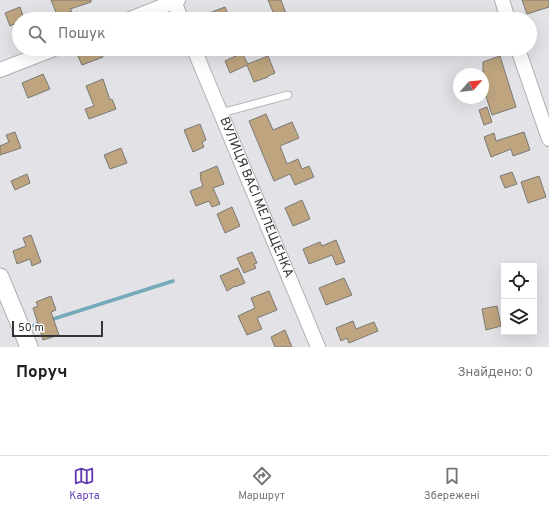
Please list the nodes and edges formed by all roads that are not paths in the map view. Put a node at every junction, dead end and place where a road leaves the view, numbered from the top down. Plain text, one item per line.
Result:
1 (502, 0) edge
2 (176, 1) edge
3 (148, 12) edge
4 (180, 12) edge
5 (506, 12) edge
6 (36, 56) edge
7 (197, 56) edge
8 (520, 56) edge
9 (0, 70) edge
10 (288, 95) dead end
11 (221, 113) junction
12 (549, 139) edge
13 (0, 276) edge
14 (28, 347) edge
15 (318, 347) edge

1 - 5 street
2 - 3 street
2 - 4 street
6 - 9 street
7 - 11 street, ВУЛИЦЯ ВАСІ МЕЛЕЩЕНКА
8 - 12 street
10 - 11 lane
11 - 15 street, ВУЛИЦЯ ВАСІ МЕЛЕЩЕНКА
13 - 14 street

